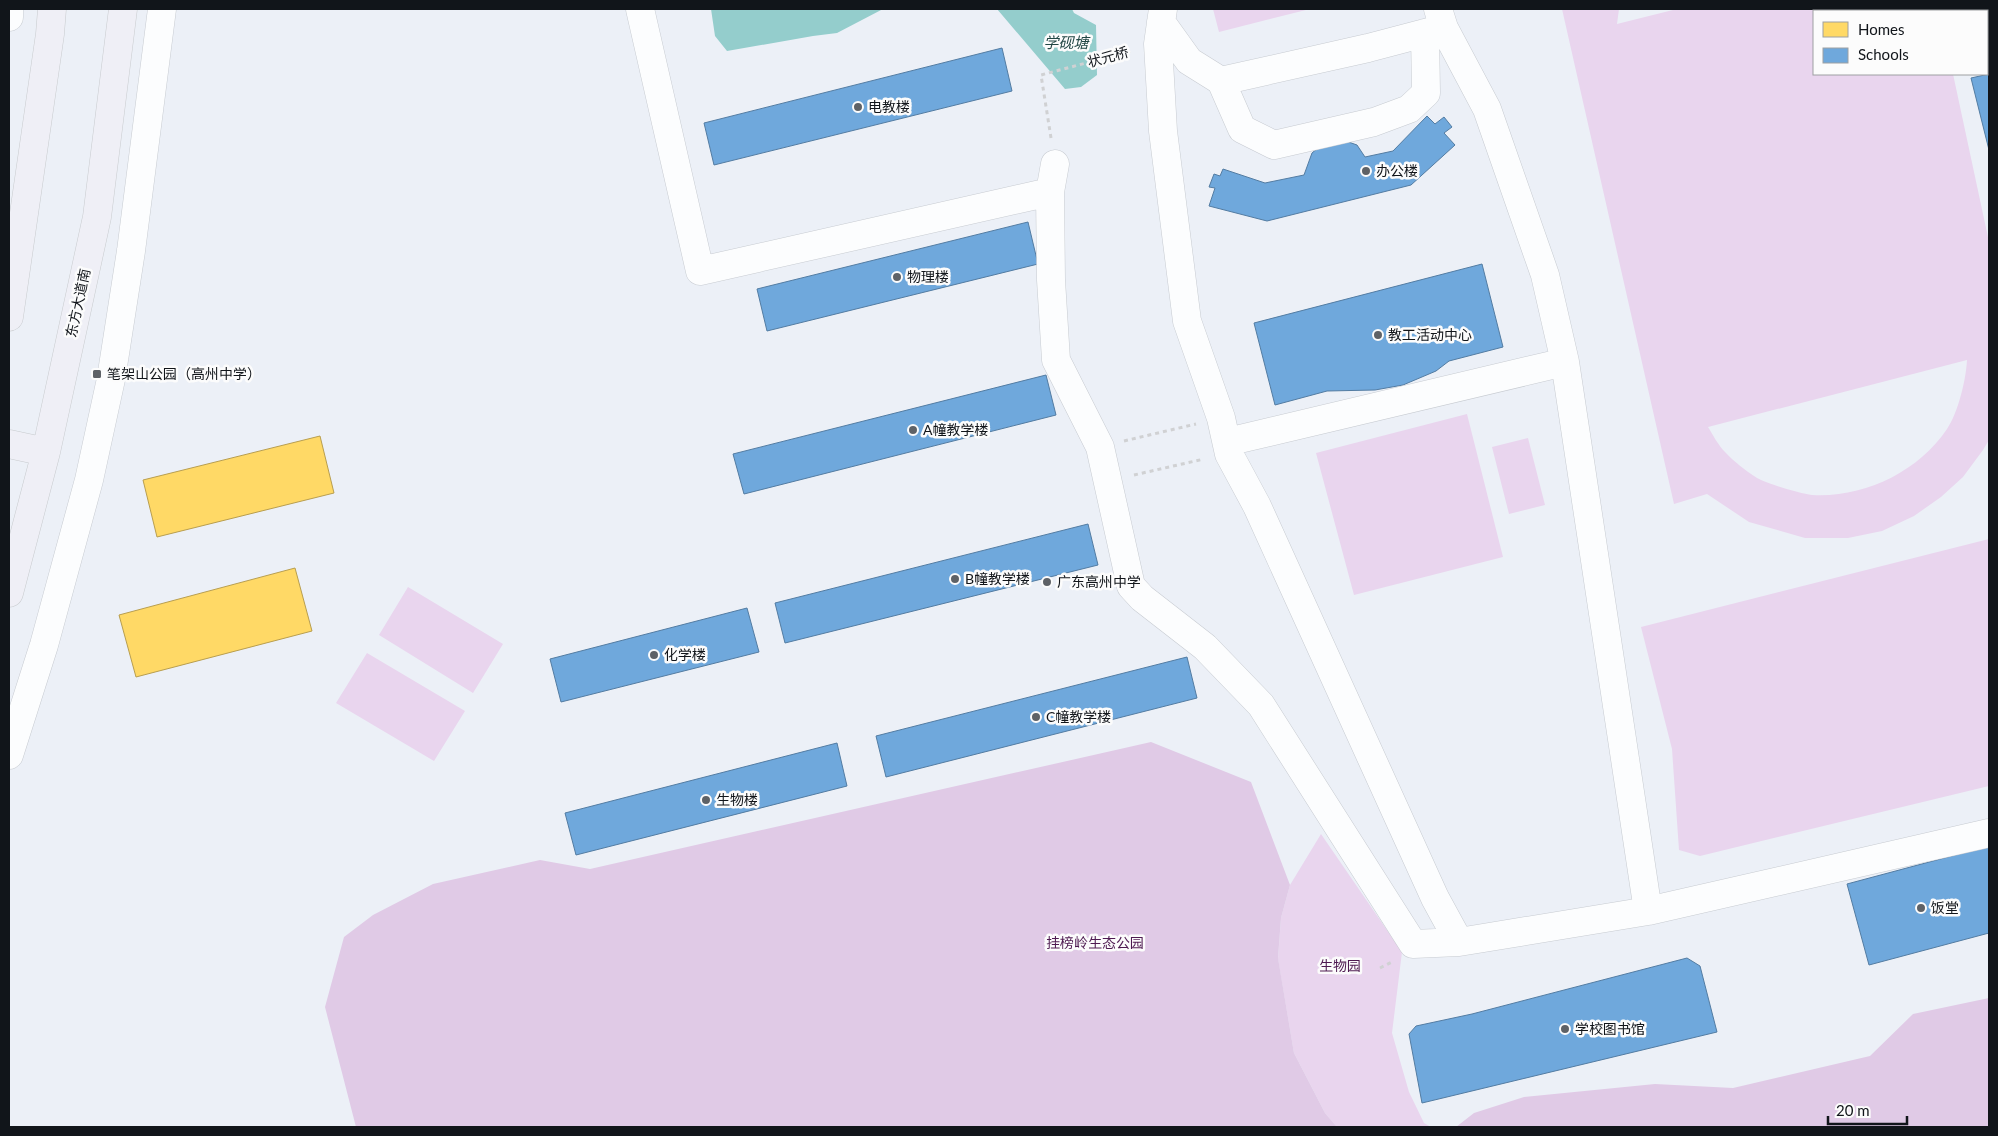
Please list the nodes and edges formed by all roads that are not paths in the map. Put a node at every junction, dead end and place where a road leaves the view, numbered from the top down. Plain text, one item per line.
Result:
1 (9, 9) edge
2 (52, 9) edge
3 (123, 9) edge
4 (162, 9) edge
5 (640, 9) edge
6 (9, 17) edge
7 (1436, 23) edge
8 (1161, 25) edge
9 (1221, 81) junction
10 (1054, 164) road end
11 (1050, 192) junction
12 (9, 317) edge
13 (1565, 362) junction
14 (1226, 438) junction
15 (9, 444) edge
16 (46, 452) junction
17 (9, 593) edge
18 (9, 755) edge
19 (1989, 833) edge
20 (1648, 911) junction
21 (1459, 942) junction

1 - 6 street
2 - 12 main road
3 - 16 main road, 东方大道南
4 - 18 street
5 - 11 street
7 - 9 street
7 - 9 street
7 - 13 street
8 - 9 street
8 - 14 street
10 - 11 street
11 - 21 street
13 - 14 street
13 - 20 street
14 - 21 street
15 - 16 main road
16 - 17 main road, 东方大道南
19 - 20 street
20 - 21 street

